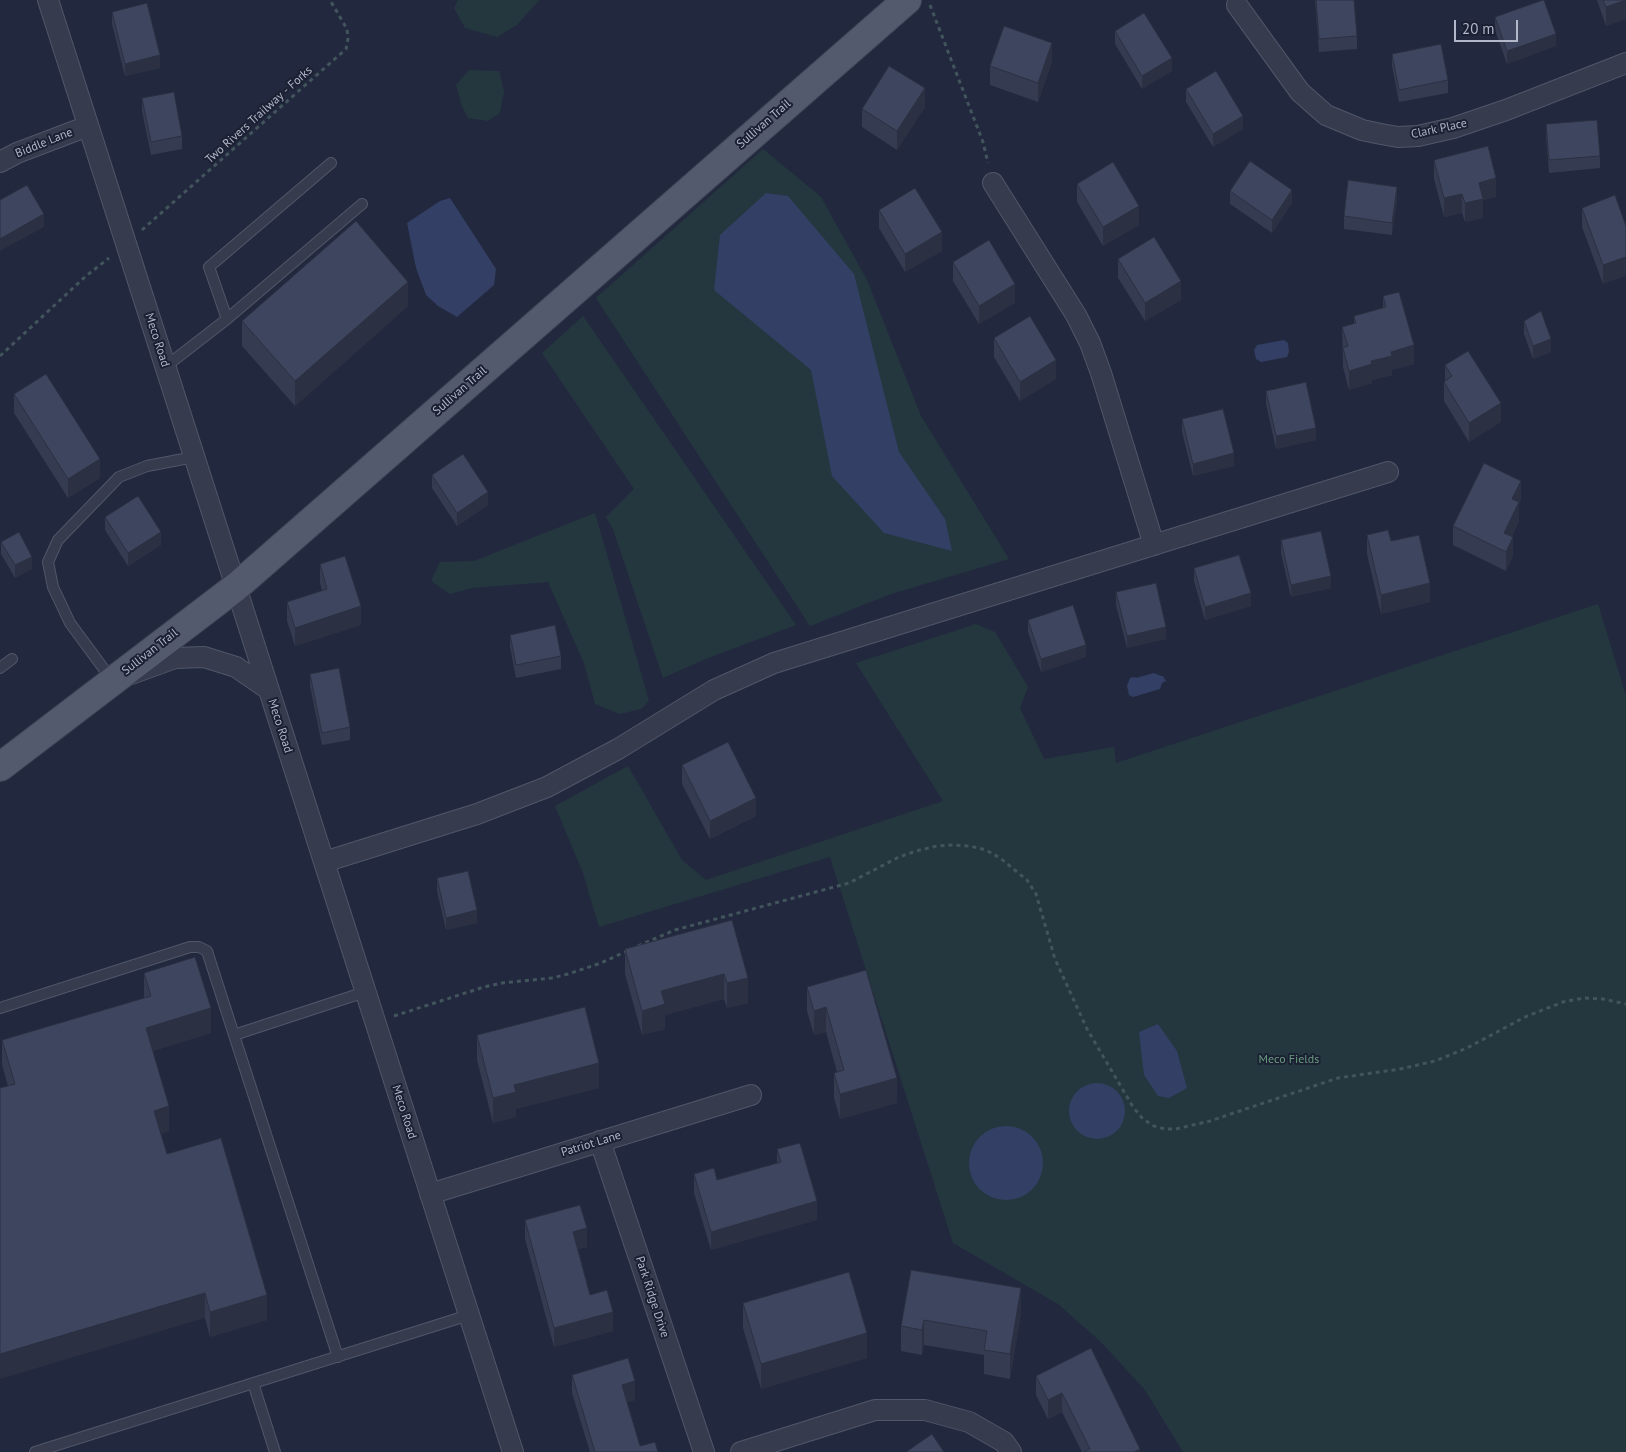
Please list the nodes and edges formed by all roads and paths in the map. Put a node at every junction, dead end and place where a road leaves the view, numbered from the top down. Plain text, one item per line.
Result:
1 (48, 0) edge
2 (330, 0) edge
3 (907, 0) edge
4 (928, 0) edge
5 (1237, 5) dead end
6 (1626, 63) edge
7 (88, 126) junction
8 (0, 162) edge
9 (332, 163) dead end
10 (993, 183) joint
11 (362, 204) dead end
12 (142, 230) dead end
13 (109, 258) dead end
14 (227, 319) junction
15 (0, 356) edge
16 (165, 367) junction
17 (194, 457) junction
18 (1388, 472) dead end
19 (1154, 545) junction
20 (236, 587) junction
21 (12, 659) dead end
22 (0, 668) edge
23 (113, 681) junction
24 (268, 689) junction
25 (0, 767) edge
26 (324, 862) junction
27 (365, 992) junction
28 (1626, 1004) edge
29 (0, 1008) edge
30 (375, 1022) junction
31 (234, 1035) junction
32 (751, 1095) dead end
33 (600, 1141) junction
34 (430, 1194) junction
35 (469, 1315) junction
36 (338, 1357) junction
37 (253, 1383) junction
38 (34, 1452) edge
39 (275, 1452) edge
40 (512, 1452) edge
41 (704, 1452) edge
42 (741, 1452) edge
43 (1011, 1452) edge

1 - 7 street, Meco Road
2 - 12 path, Two Rivers Trailway - Forks
3 - 20 main road, Sullivan Trail
4 - 10 path
5 - 6 street, Clark Place
7 - 8 street, Biddle Lane
7 - 16 street, Meco Road
9 - 14 lane
10 - 19 street
11 - 14 lane
13 - 15 path
14 - 16 lane
16 - 17 street, Meco Road
17 - 20 street, Meco Road
17 - 23 lane
18 - 19 street
19 - 26 street
20 - 23 main road, Sullivan Trail
20 - 24 street, Meco Road
21 - 22 lane
23 - 24 street
23 - 25 main road, Sullivan Trail
24 - 26 street, Meco Road
26 - 27 street, Meco Road
27 - 30 street, Meco Road
27 - 31 lane
28 - 30 path
29 - 31 lane
30 - 34 street, Meco Road
31 - 36 lane
32 - 33 street, Patriot Lane
33 - 34 street, Patriot Lane
33 - 41 street, Park Ridge Drive
34 - 35 street, Meco Road
35 - 36 lane
35 - 40 street, Meco Road
36 - 37 lane
37 - 38 lane
37 - 39 lane
42 - 43 street

